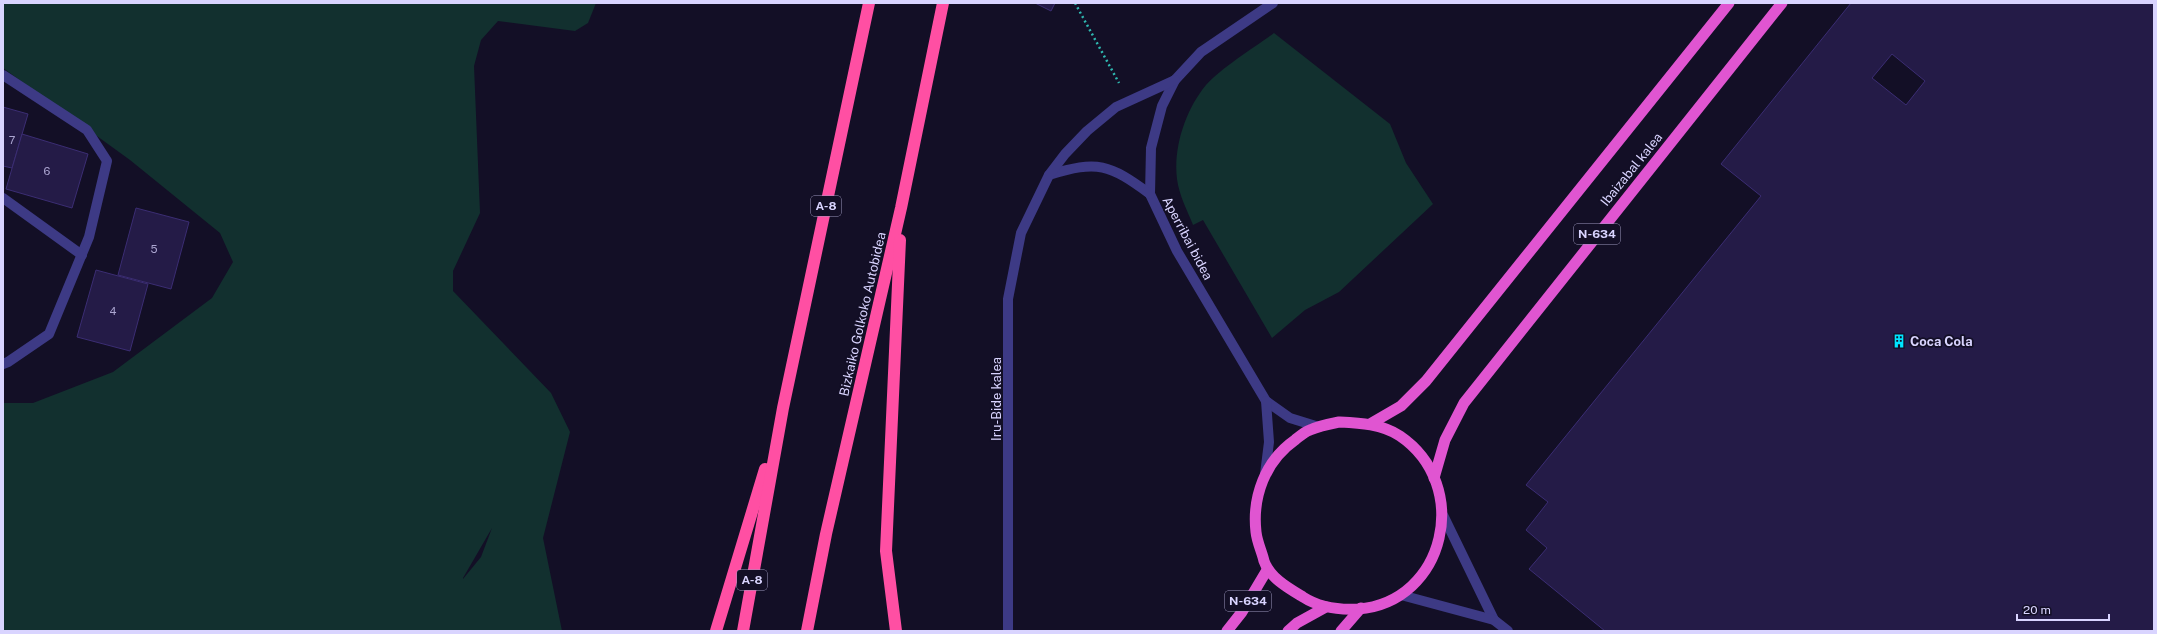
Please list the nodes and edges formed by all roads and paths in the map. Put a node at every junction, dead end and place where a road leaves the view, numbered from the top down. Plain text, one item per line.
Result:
1 (869, 3) edge
2 (943, 3) edge
3 (1074, 3) edge
4 (1273, 3) edge
5 (1729, 3) edge
6 (1782, 3) edge
7 (3, 75) edge
8 (1174, 80) junction
9 (1129, 100) junction
10 (1049, 175) junction
11 (1150, 194) junction
12 (3, 198) edge
13 (901, 208) junction
14 (82, 254) junction
15 (3, 364) edge
16 (1266, 401) junction
17 (782, 408) junction
18 (1370, 424) junction
19 (1319, 427) junction
20 (1264, 474) junction
21 (1434, 478) junction
22 (1443, 515) junction
23 (1267, 570) junction
24 (1401, 595) junction
25 (1326, 606) junction
26 (1361, 608) junction
27 (1494, 620) junction
28 (716, 631) edge
29 (743, 631) edge
30 (807, 631) edge
31 (896, 631) edge
32 (1008, 631) edge
33 (1227, 631) edge
34 (1288, 631) edge
35 (1341, 631) edge
36 (1508, 631) edge

1 - 17 highway, A-8
2 - 13 highway, Bizkaiko Golkoko Autobidea
3 - 9 path
4 - 8 street, Aperribai bidea
5 - 18 highway, Ibaizabal kalea / N-634
6 - 21 highway, Ibaizabal kalea / N-634
7 - 14 street
8 - 9 street, Iru-Bide kalea
8 - 11 street, Aperribai bidea
9 - 10 street, Iru-Bide kalea
10 - 11 street
10 - 32 street, Iru-Bide kalea
11 - 16 street, Aperribai bidea
12 - 14 street
13 - 30 highway, Bizkaiko Golkoko Autobidea
13 - 31 highway
14 - 15 street
16 - 19 street
16 - 20 street
17 - 28 highway
17 - 29 highway, A-8
18 - 19 highway
18 - 21 highway
19 - 20 highway
20 - 23 highway
21 - 22 highway
22 - 24 highway
22 - 27 street
23 - 25 highway
23 - 33 highway, N-634
24 - 26 highway
24 - 27 street
25 - 26 highway
25 - 34 highway
26 - 35 highway
27 - 36 street

